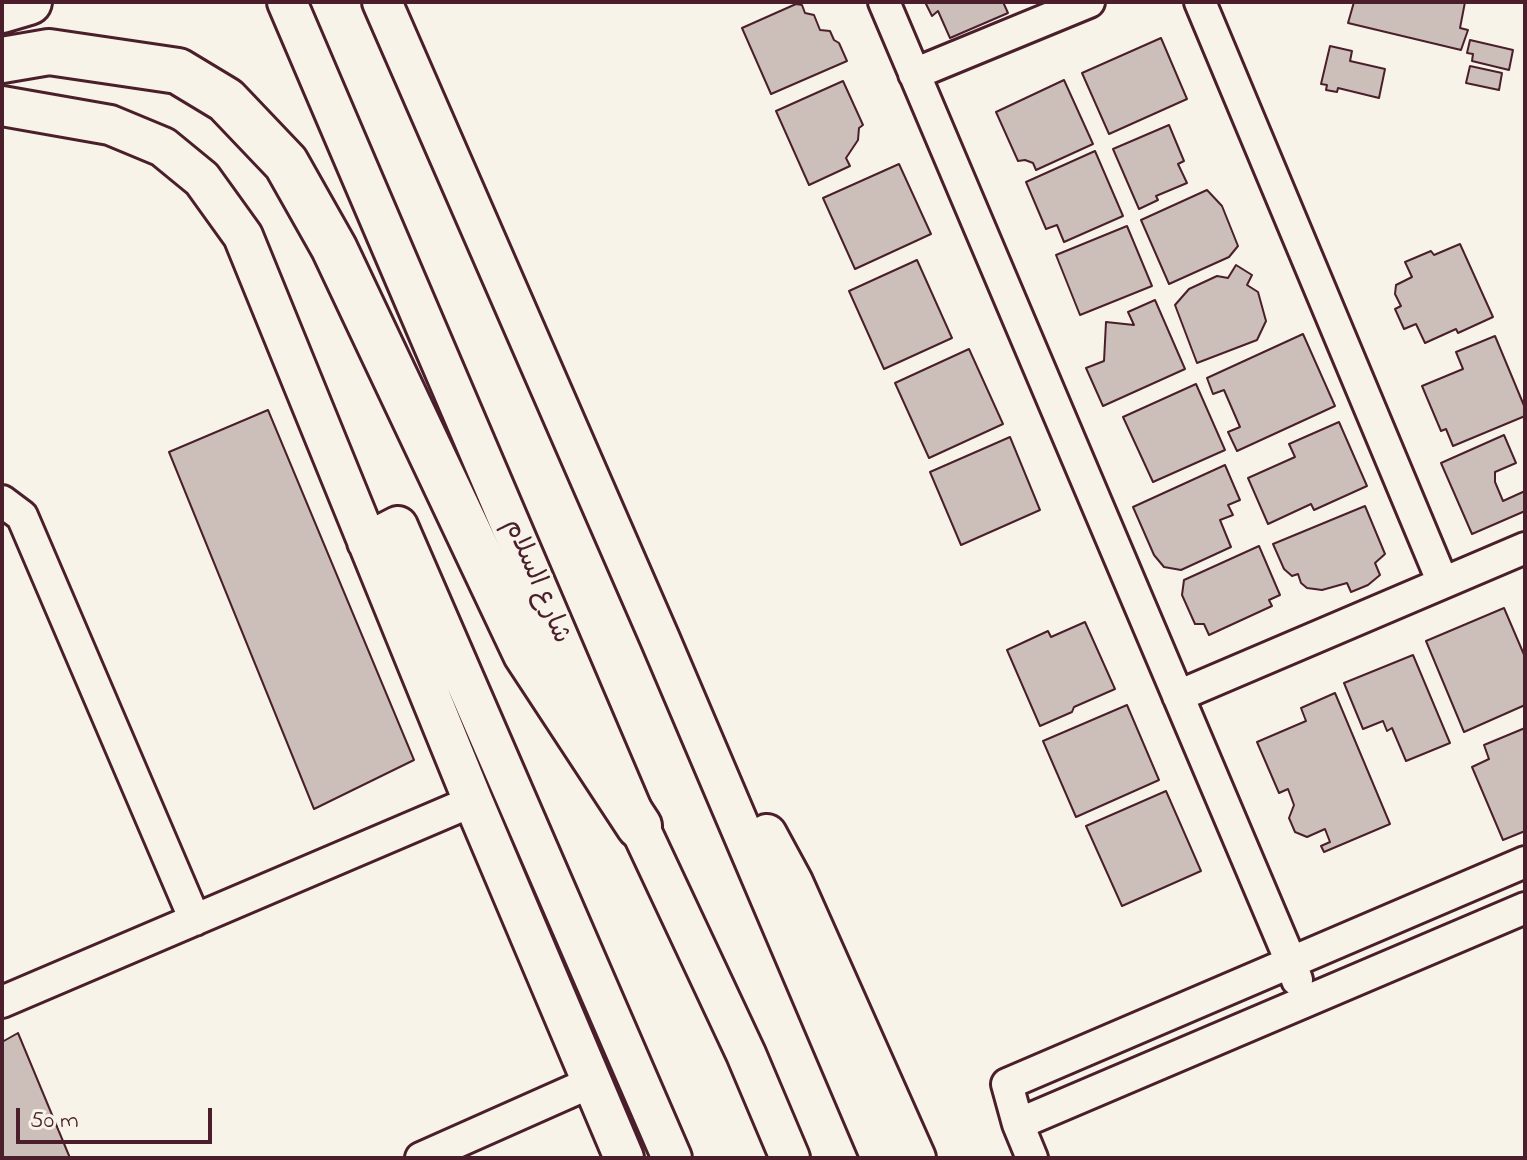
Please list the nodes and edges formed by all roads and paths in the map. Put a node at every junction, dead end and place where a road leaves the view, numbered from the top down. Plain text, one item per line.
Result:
1 (29, 2) edge
2 (287, 2) edge
3 (382, 2) edge
4 (884, 2) edge
5 (1089, 2) edge
6 (1200, 2) edge
7 (2, 10) edge
8 (2, 60) edge
9 (914, 74) junction
10 (2, 106) edge
11 (2, 501) edge
12 (367, 542) junction
13 (1525, 548) edge
14 (1443, 583) junction
15 (660, 639) junction
16 (1178, 696) junction
17 (473, 801) junction
18 (639, 826) junction
19 (1525, 862) edge
20 (1525, 908) edge
21 (195, 920) junction
22 (1291, 962) junction
23 (2, 1002) edge
24 (1304, 1002) junction
25 (746, 1054) junction
26 (592, 1082) junction
27 (1018, 1124) junction
28 (421, 1158) edge
29 (624, 1158) edge
30 (672, 1158) edge
31 (773, 1158) edge
32 (790, 1158) edge
33 (881, 1158) edge
34 (916, 1158) edge
35 (1032, 1158) edge

1 - 7 highway
2 - 18 main road, شارع السلام
3 - 15 main road
4 - 9 street
5 - 9 street
6 - 14 street
8 - 18 highway
9 - 16 street
10 - 12 main road
11 - 21 street
12 - 17 main road
12 - 30 main road
13 - 14 street
14 - 16 street
15 - 33 main road
15 - 34 main road
16 - 22 street
17 - 21 street
17 - 26 main road
18 - 25 main road, شارع السلام
19 - 22 street
20 - 24 street
21 - 23 street
22 - 24 street
22 - 27 street
24 - 27 street
25 - 31 main road
25 - 32 main road, شارع السلام
26 - 28 street
26 - 29 main road
27 - 35 street

